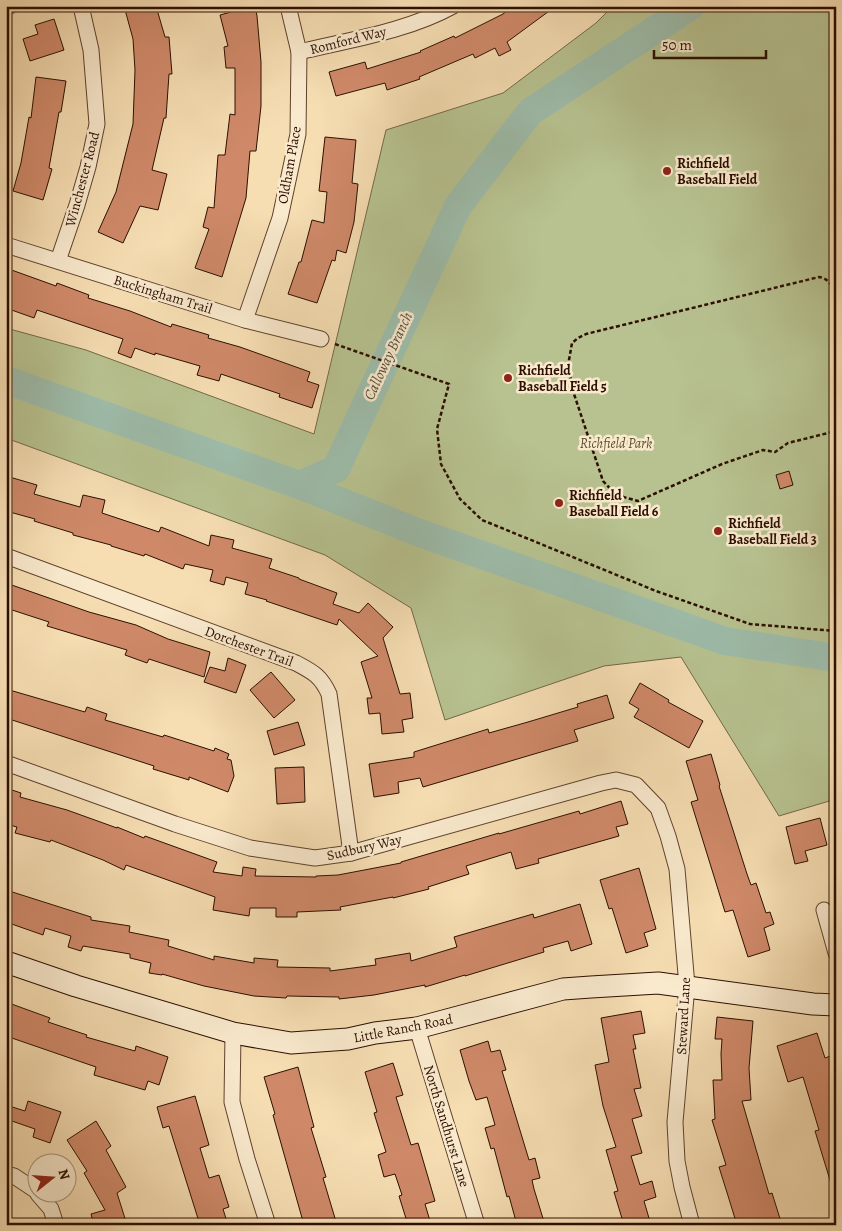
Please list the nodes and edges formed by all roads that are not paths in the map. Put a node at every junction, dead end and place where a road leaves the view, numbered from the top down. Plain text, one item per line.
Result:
1 (10, 6) edge
2 (81, 6) edge
3 (288, 6) edge
4 (453, 6) edge
5 (6, 7) edge
6 (299, 52) junction
7 (6, 245) edge
8 (58, 261) junction
9 (245, 320) junction
10 (321, 339) road end
11 (6, 556) edge
12 (6, 763) edge
13 (658, 808) joint
14 (351, 853) junction
15 (824, 910) dead end
16 (836, 953) edge
17 (6, 962) edge
18 (687, 986) junction
19 (836, 1005) edge
20 (418, 1028) junction
21 (233, 1033) junction
22 (6, 1174) edge
23 (28, 1186) edge
24 (47, 1204) edge
25 (56, 1225) edge
26 (268, 1225) edge
27 (477, 1225) edge
28 (692, 1225) edge

1 - 5 street
2 - 8 street, Winchester Road
3 - 6 street, Oldham Place
4 - 6 street, Romford Way
6 - 9 street, Oldham Place
7 - 8 street, Buckingham Trail
8 - 9 street, Buckingham Trail
9 - 10 street, Buckingham Trail
11 - 14 street, Dorchester Trail
12 - 14 street, Sudbury Way
13 - 14 street, Sudbury Way
13 - 18 street, Steward Lane
15 - 16 street
17 - 21 street, Little Ranch Road
18 - 19 street, Little Ranch Road
18 - 20 street, Little Ranch Road
18 - 28 street, Steward Lane
20 - 21 street, Little Ranch Road
20 - 27 street, North Sandhurst Lane
21 - 26 street
22 - 23 street
24 - 25 street

